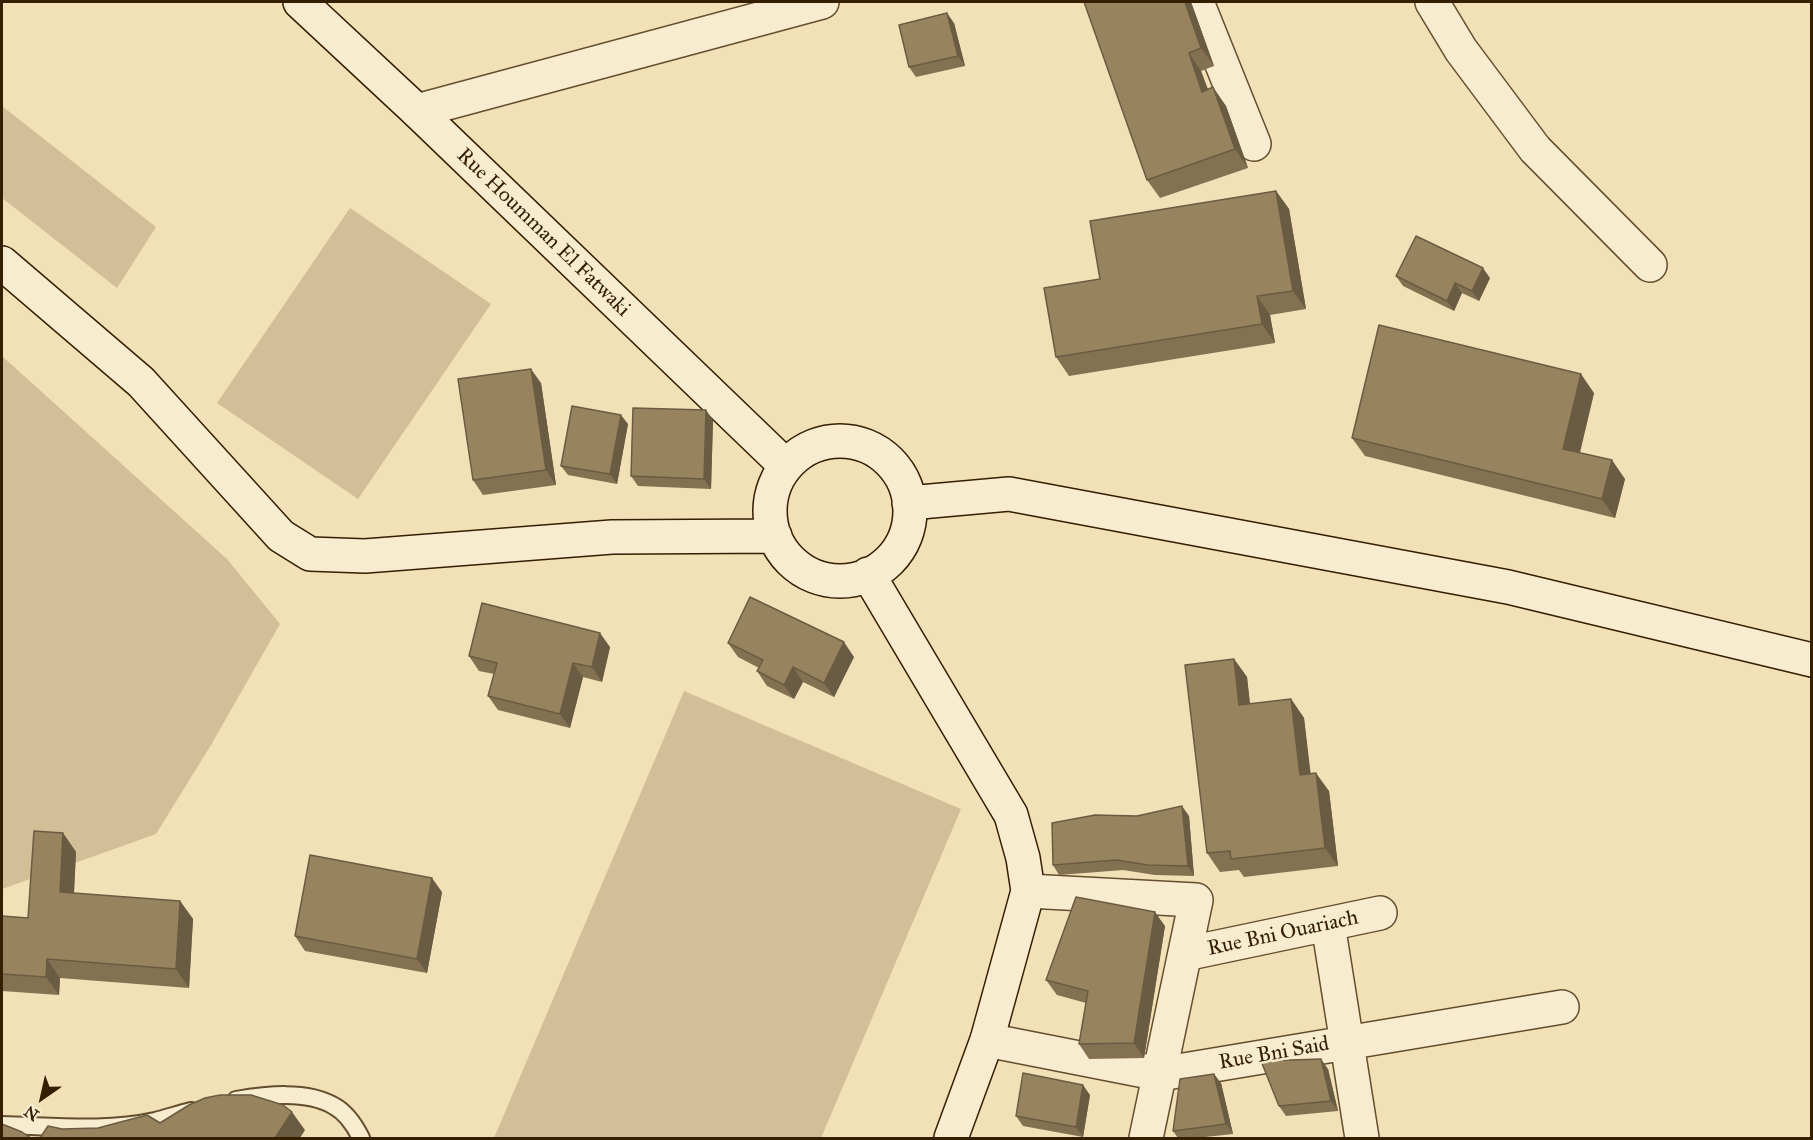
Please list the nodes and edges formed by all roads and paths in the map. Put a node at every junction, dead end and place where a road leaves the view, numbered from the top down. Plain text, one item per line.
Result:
1 (822, 2) edge
2 (1197, 2) edge
3 (1432, 2) edge
4 (308, 3) edge
5 (417, 111) junction
6 (1254, 144) dead end
7 (2, 263) edge
8 (1650, 265) dead end
9 (786, 466) junction
10 (909, 502) junction
11 (775, 536) junction
12 (868, 574) junction
13 (1812, 660) edge
14 (1028, 891) junction
15 (1380, 913) dead end
16 (1328, 924) junction
17 (1185, 954) junction
18 (1562, 1007) dead end
19 (987, 1040) junction
20 (1346, 1042) junction
21 (1160, 1074) junction
22 (2, 1125) edge
23 (361, 1138) edge
24 (951, 1138) edge
25 (1146, 1138) edge
26 (1362, 1138) edge

1 - 5 street
2 - 6 street
3 - 8 street
4 - 5 street, Rue Houmman El Fatwaki
5 - 9 street, Rue Houmman El Fatwaki
7 - 11 street
9 - 10 street
9 - 11 street
10 - 12 street
10 - 13 street
11 - 12 street
12 - 14 street
14 - 17 street
14 - 19 street
15 - 16 street, Rue Bni Ouariach
16 - 17 street, Rue Bni Ouariach
16 - 20 street
17 - 21 street
18 - 20 street, Rue Bni Said
19 - 21 street, Rue Bni Said
19 - 24 street
20 - 21 street, Rue Bni Said
20 - 26 street
21 - 25 street
22 - 23 lane

